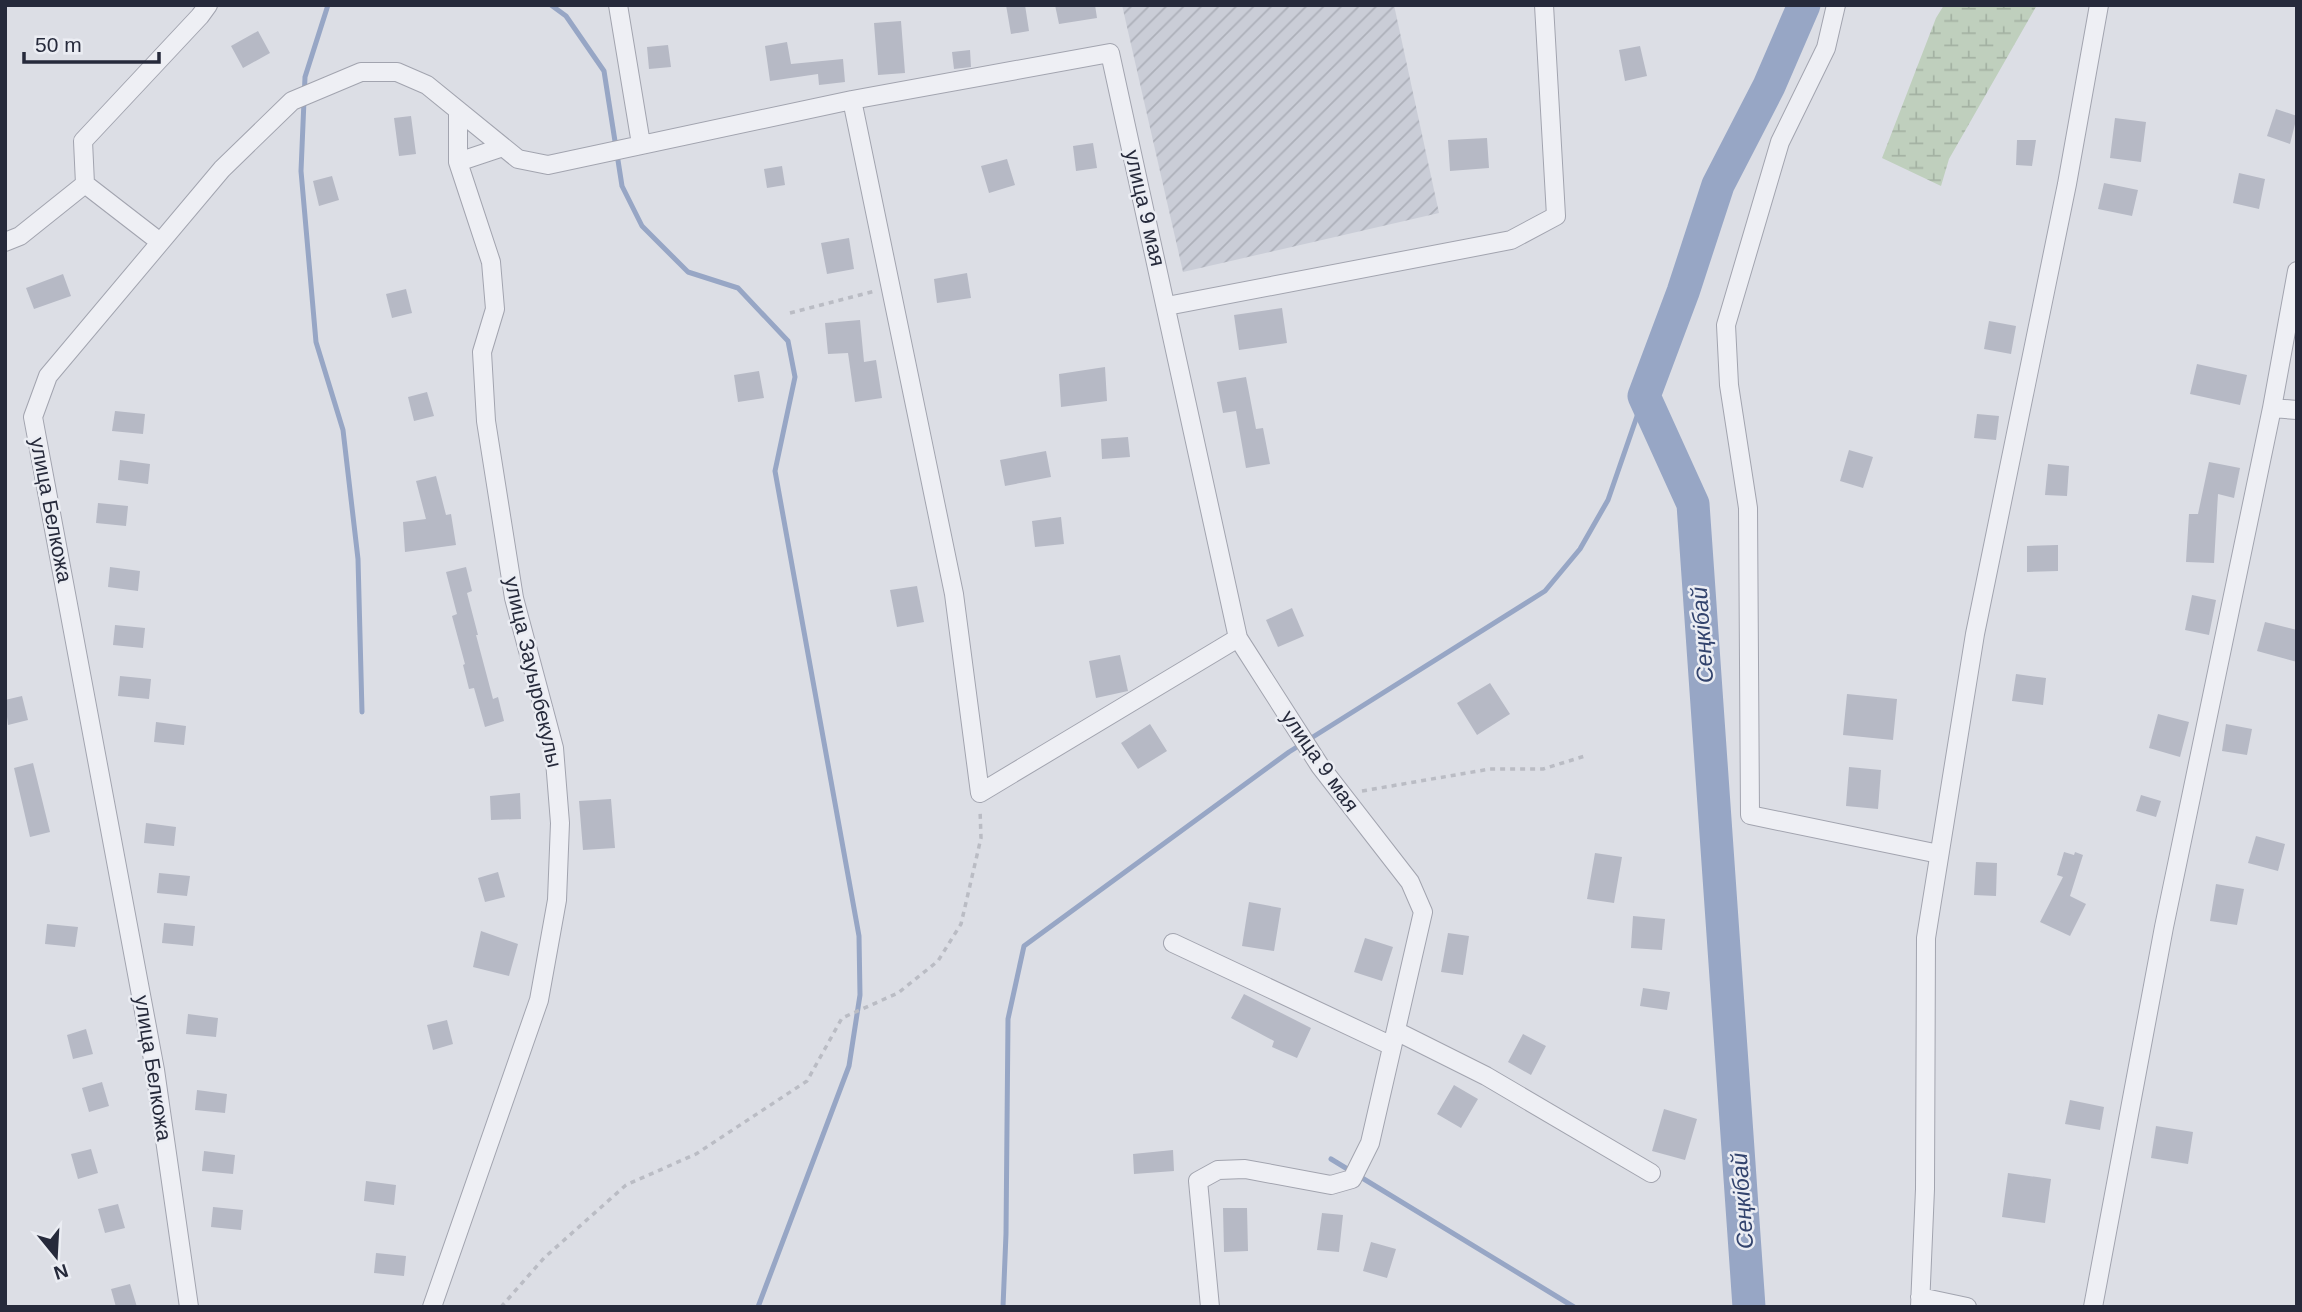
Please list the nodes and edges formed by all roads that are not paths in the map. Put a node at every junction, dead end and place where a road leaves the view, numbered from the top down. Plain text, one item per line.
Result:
1 (208, 5) edge
2 (618, 5) edge
3 (1544, 5) edge
4 (1836, 5) edge
5 (2099, 5) edge
6 (1110, 53) joint
7 (852, 100) junction
8 (458, 110) junction
9 (641, 145) junction
10 (503, 147) junction
11 (458, 162) junction
12 (85, 184) junction
13 (5, 242) edge
14 (160, 242) junction
15 (2297, 271) edge
16 (1167, 306) junction
17 (2272, 408) junction
18 (2297, 410) edge
19 (1238, 638) junction
20 (1939, 854) junction
21 (1173, 943) dead end
22 (1394, 1038) junction
23 (1651, 1173) dead end
24 (1920, 1302) edge
25 (188, 1307) edge
26 (432, 1307) edge
27 (1210, 1307) edge
28 (1967, 1307) edge
29 (2093, 1307) edge

1 - 12 street
2 - 9 street
3 - 16 street
4 - 20 street
5 - 20 street
6 - 7 street, улица Белкожа
6 - 16 street, улица 9 мая
7 - 9 street, улица Белкожа
7 - 19 street
8 - 10 street, улица Белкожа
8 - 11 street, улица Зауырбекулы
8 - 14 street, улица Белкожа
9 - 10 street, улица Белкожа
10 - 11 street
11 - 26 street, улица Зауырбекулы
12 - 13 street
12 - 14 street
14 - 25 street, улица Белкожа
15 - 17 street
16 - 19 street, улица 9 мая
17 - 18 street
17 - 29 street
19 - 22 street, улица 9 мая
20 - 24 street
21 - 22 street
22 - 23 street
22 - 27 street, улица 9 мая
24 - 28 street

